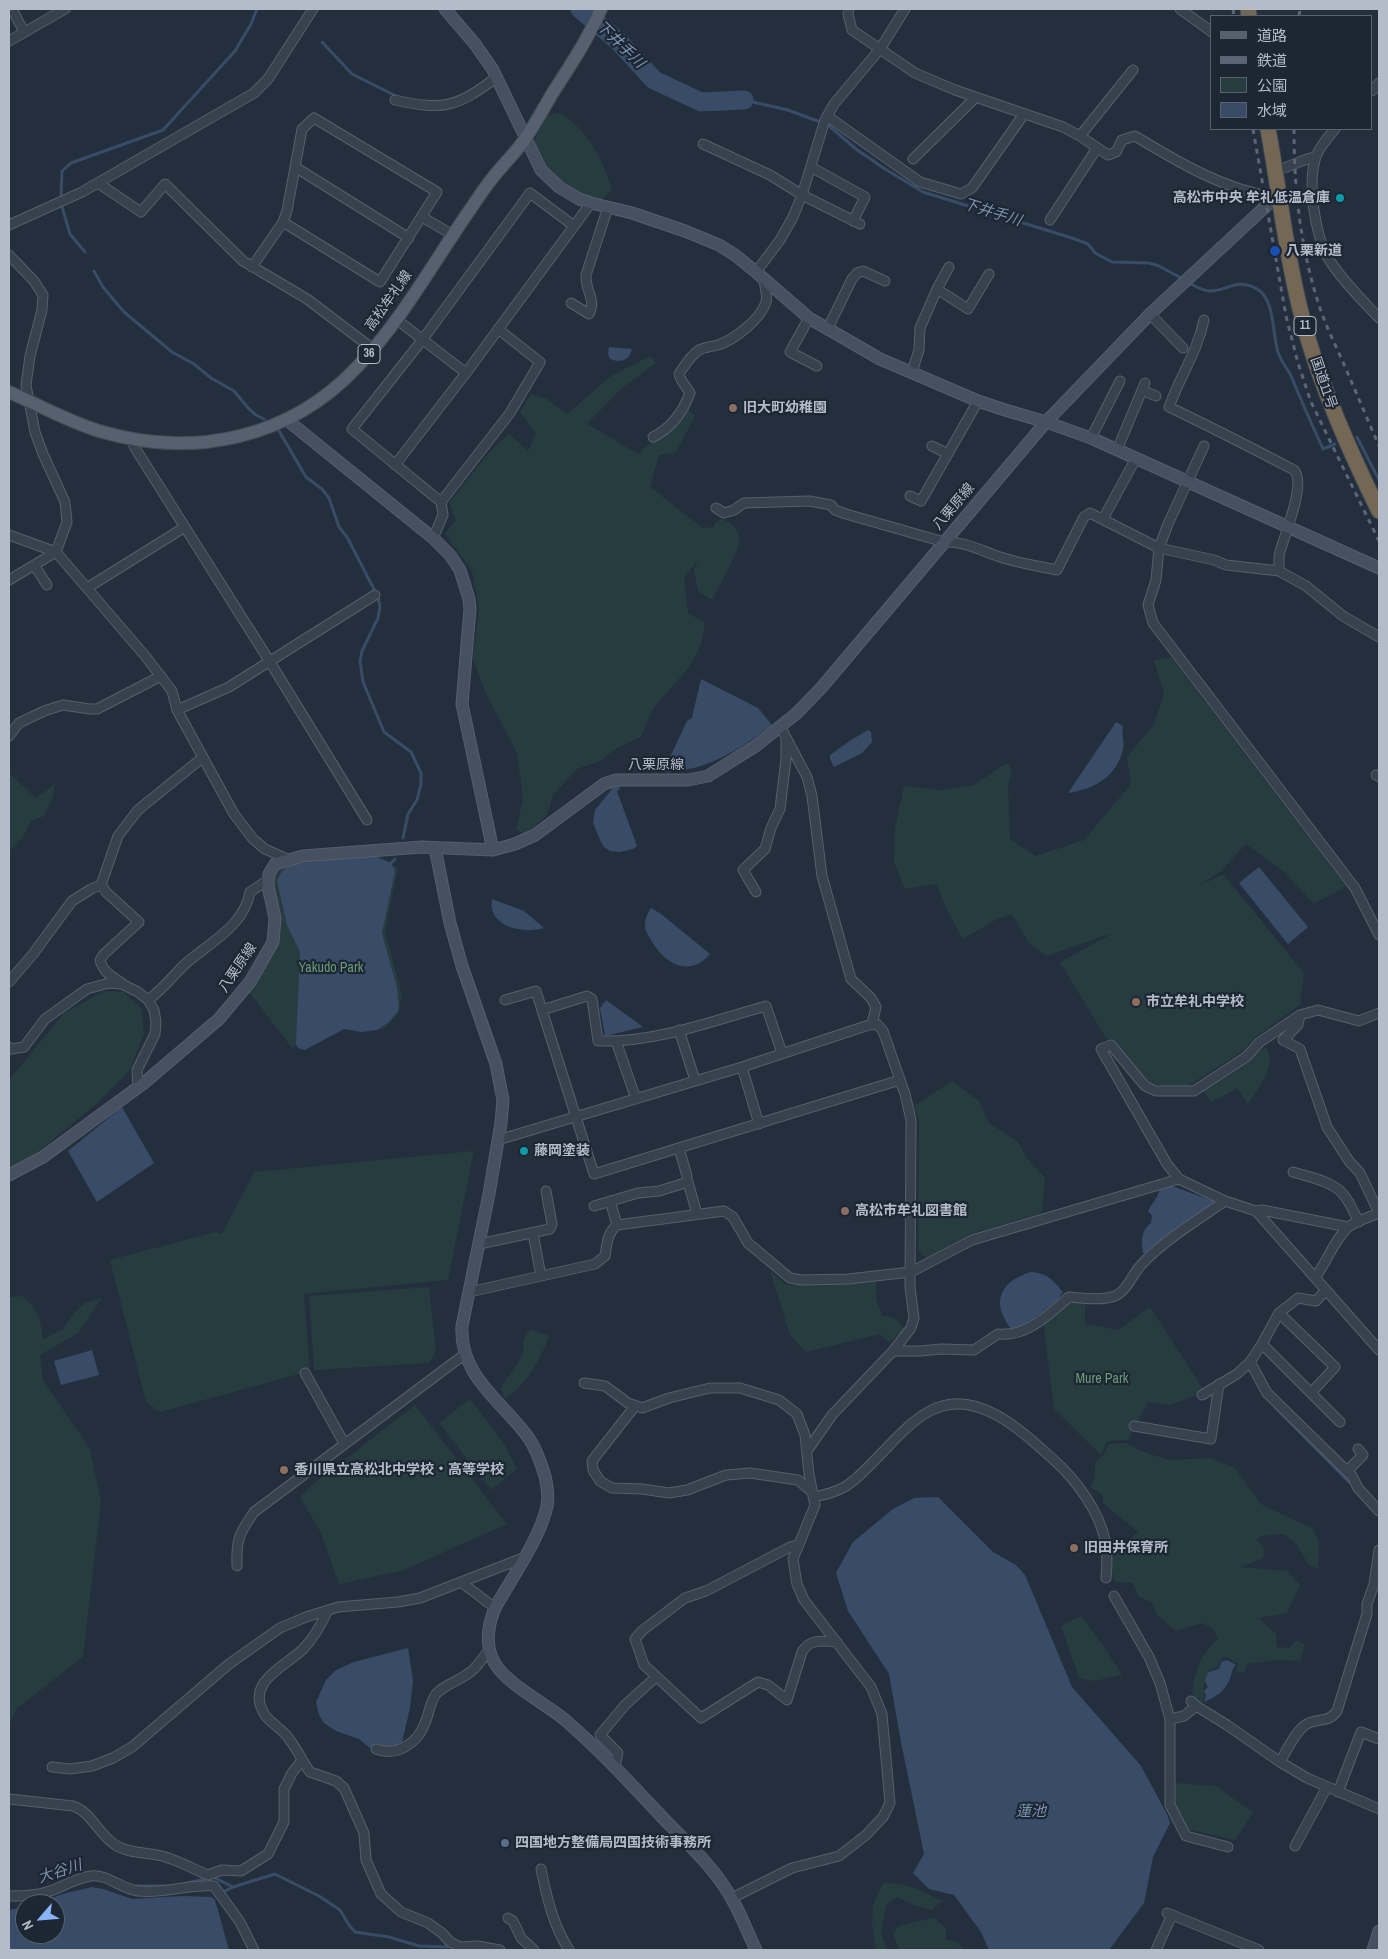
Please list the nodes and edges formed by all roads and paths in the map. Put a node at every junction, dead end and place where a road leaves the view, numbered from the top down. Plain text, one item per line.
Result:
1 (12, 9) edge
2 (65, 9) edge
3 (313, 9) edge
4 (446, 9) edge
5 (849, 9) edge
6 (905, 9) edge
7 (1180, 9) edge
8 (600, 10) edge
9 (1210, 31) edge
10 (24, 32) junction
11 (9, 41) edge
12 (880, 49) junction
13 (1133, 70) dead end
14 (497, 77) junction
15 (976, 97) junction
16 (395, 100) dead end
17 (1024, 114) junction
18 (826, 118) junction
19 (1268, 130) edge
20 (1334, 130) edge
21 (1080, 136) junction
22 (527, 137) junction
23 (703, 144) dead end
24 (1098, 148) junction
25 (1316, 156) junction
26 (913, 159) dead end
27 (295, 167) junction
28 (811, 167) junction
29 (1275, 170) junction
30 (98, 183) junction
31 (802, 195) junction
32 (1276, 195) junction
33 (591, 203) junction
34 (608, 207) junction
35 (422, 217) junction
36 (1050, 220) dead end
37 (283, 222) junction
38 (9, 225) edge
39 (574, 226) junction
40 (453, 235) junction
41 (409, 238) junction
42 (9, 255) edge
43 (252, 267) junction
44 (949, 267) dead end
45 (988, 274) dead end
46 (760, 275) junction
47 (885, 282) dead end
48 (937, 289) junction
49 (571, 303) dead end
50 (1150, 314) junction
51 (809, 318) junction
52 (1379, 318) edge
53 (396, 319) junction
54 (1204, 320) dead end
55 (498, 328) junction
56 (827, 330) junction
57 (423, 339) junction
58 (1183, 348) dead end
59 (373, 349) junction
60 (817, 366) dead end
61 (466, 372) junction
62 (912, 372) junction
63 (1120, 381) dead end
64 (9, 392) edge
65 (1156, 396) dead end
66 (28, 400) junction
67 (978, 401) junction
68 (287, 420) junction
69 (1046, 422) junction
70 (654, 437) dead end
71 (131, 438) junction
72 (1090, 438) junction
73 (932, 446) dead end
74 (1204, 446) dead end
75 (1117, 450) junction
76 (948, 454) junction
77 (1136, 458) junction
78 (395, 465) junction
79 (1188, 482) junction
80 (910, 496) dead end
81 (441, 502) junction
82 (716, 508) dead end
83 (1379, 511) edge
84 (1104, 519) junction
85 (185, 527) junction
86 (1288, 527) junction
87 (9, 536) edge
88 (434, 538) junction
89 (944, 542) junction
90 (1160, 548) junction
91 (56, 552) junction
92 (34, 565) junction
93 (1379, 568) edge
94 (1279, 571) junction
95 (9, 580) edge
96 (48, 585) dead end
97 (87, 588) junction
98 (375, 595) dead end
99 (1379, 637) edge
100 (270, 662) junction
101 (161, 676) junction
102 (177, 710) junction
103 (780, 726) junction
104 (9, 736) edge
105 (786, 738) junction
106 (202, 758) junction
107 (367, 820) dead end
108 (435, 848) junction
109 (493, 850) junction
110 (287, 859) junction
111 (268, 880) junction
112 (102, 885) junction
113 (756, 892) dead end
114 (1379, 935) edge
115 (9, 982) edge
116 (122, 984) junction
117 (148, 1000) junction
118 (505, 1000) dead end
119 (542, 1010) junction
120 (1379, 1014) edge
121 (1300, 1015) junction
122 (872, 1024) junction
123 (679, 1030) junction
124 (616, 1041) junction
125 (9, 1047) edge
126 (782, 1053) junction
127 (742, 1067) junction
128 (695, 1080) junction
129 (900, 1080) junction
130 (138, 1087) junction
131 (636, 1099) junction
132 (575, 1118) junction
133 (759, 1124) junction
134 (498, 1140) junction
135 (679, 1148) junction
136 (1293, 1172) dead end
137 (9, 1175) edge
138 (687, 1176) dead end
139 (1179, 1179) junction
140 (546, 1191) dead end
141 (610, 1201) junction
142 (1225, 1201) junction
143 (594, 1206) dead end
144 (1256, 1212) junction
145 (1379, 1213) edge
146 (697, 1214) junction
147 (1359, 1222) junction
148 (617, 1225) junction
149 (1348, 1227) junction
150 (533, 1233) junction
151 (479, 1244) junction
152 (911, 1272) junction
153 (541, 1276) junction
154 (1315, 1278) junction
155 (1326, 1290) junction
156 (469, 1292) junction
157 (1279, 1313) junction
158 (1262, 1344) junction
159 (1379, 1350) edge
160 (893, 1351) junction
161 (465, 1354) junction
162 (1250, 1362) junction
163 (306, 1373) dead end
164 (584, 1383) dead end
165 (1219, 1384) junction
166 (1311, 1393) junction
167 (1202, 1395) dead end
168 (635, 1406) junction
169 (1340, 1422) dead end
170 (1134, 1426) dead end
171 (344, 1444) junction
172 (1358, 1449) dead end
173 (807, 1452) junction
174 (1347, 1471) junction
175 (813, 1495) junction
176 (1379, 1511) edge
177 (798, 1545) junction
178 (1379, 1550) edge
179 (523, 1558) junction
180 (237, 1566) dead end
181 (1106, 1578) dead end
182 (461, 1582) junction
183 (1114, 1596) dead end
184 (495, 1608) junction
185 (328, 1610) junction
186 (837, 1642) junction
187 (489, 1650) junction
188 (656, 1677) junction
189 (1170, 1719) junction
190 (1379, 1739) edge
191 (376, 1749) dead end
192 (302, 1760) junction
193 (1280, 1762) junction
194 (615, 1766) junction
195 (52, 1767) dead end
196 (1328, 1787) junction
197 (1338, 1792) junction
198 (9, 1798) edge
199 (1379, 1809) edge
200 (1295, 1846) dead end
201 (1228, 1847) dead end
202 (542, 1869) dead end
203 (208, 1875) junction
204 (214, 1886) junction
205 (9, 1896) edge
206 (732, 1898) junction
207 (508, 1918) dead end
208 (1379, 1931) edge
209 (463, 1949) edge
210 (254, 1950) edge
211 (500, 1950) edge
212 (534, 1950) edge
213 (568, 1950) edge
214 (756, 1950) edge
215 (1156, 1950) edge
216 (1259, 1950) edge
217 (1373, 1950) edge

1 - 10 street
2 - 10 street
3 - 30 street
4 - 14 street
5 - 12 street
6 - 12 street
7 - 9 street
8 - 22 main road, 高松牟礼線 / 36
10 - 11 street
12 - 15 street
12 - 18 street
13 - 21 street
14 - 16 street
14 - 22 street
15 - 17 street
15 - 26 street
17 - 18 street
17 - 21 street
18 - 28 street
19 - 29 highway, 国道11号 / 11
20 - 25 street
21 - 24 street
22 - 33 street
22 - 40 main road, 高松牟礼線 / 36
23 - 31 street
24 - 32 street
24 - 36 street
25 - 29 street
25 - 52 street
27 - 35 street
27 - 37 street
27 - 41 street
28 - 31 street
28 - 31 street
29 - 32 highway, 国道11号 / 11
30 - 38 street
30 - 43 street
31 - 46 street
32 - 50 street, 八栗原線
32 - 83 highway, 国道11号 / 11
33 - 34 street
33 - 39 street
34 - 46 street
34 - 49 street
35 - 40 street
35 - 41 street
37 - 41 street
37 - 43 street
39 - 55 street
39 - 57 street
40 - 53 main road, 高松牟礼線 / 36
42 - 66 street
43 - 59 street
44 - 48 street
45 - 48 street
46 - 51 street
46 - 70 street
47 - 56 street
48 - 62 street
50 - 58 street
50 - 69 street, 八栗原線
51 - 56 street
51 - 60 street
53 - 57 street
53 - 59 main road, 高松牟礼線 / 36
54 - 86 street
55 - 61 street
55 - 81 street
56 - 62 street
57 - 61 street
57 - 78 street
59 - 68 main road, 高松牟礼線 / 36
61 - 78 street
62 - 67 street
63 - 72 street
64 - 66 main road, 高松牟礼線 / 36
65 - 75 street
66 - 71 main road, 高松牟礼線 / 36
66 - 91 street
67 - 69 street
67 - 76 street
68 - 71 main road, 高松牟礼線 / 36
68 - 88 street
69 - 72 street
69 - 89 street, 八栗原線
71 - 85 street
72 - 75 street
73 - 76 street
74 - 79 street
75 - 77 street
76 - 80 street
77 - 79 street
77 - 84 street
78 - 81 street
79 - 86 street
79 - 90 street
81 - 88 street
82 - 89 street
84 - 89 street
84 - 90 street
85 - 97 street
85 - 100 street
86 - 93 street
86 - 94 street
87 - 91 street
88 - 109 street
89 - 103 street, 八栗原線
90 - 94 street
90 - 114 street
91 - 92 street
91 - 97 street
92 - 95 street
92 - 96 street
94 - 99 street
97 - 101 street
98 - 100 street
100 - 102 street
100 - 107 street
101 - 102 street
101 - 104 street
102 - 106 street
103 - 105 street
103 - 109 street, 八栗原線
105 - 113 street
105 - 122 street
106 - 110 street
106 - 112 street
108 - 109 street, 八栗原線
108 - 110 street, 八栗原線
108 - 134 street
110 - 111 street
111 - 117 street
111 - 130 street, 八栗原線
112 - 115 street
112 - 116 street
116 - 117 street
116 - 125 street
117 - 130 street
118 - 119 street
119 - 124 street
119 - 132 street
120 - 121 street
121 - 139 street
121 - 145 street
122 - 126 street
122 - 129 street
123 - 124 street
123 - 126 street
123 - 128 street
124 - 131 street
126 - 127 street
127 - 128 street
127 - 133 street
128 - 131 street
129 - 133 street
129 - 152 street
130 - 137 street, 八栗原線
131 - 132 street
132 - 134 street
132 - 135 street
133 - 135 street
134 - 151 street
135 - 138 street
136 - 147 street
139 - 142 street
139 - 152 street
140 - 150 street
141 - 143 street
141 - 146 street
141 - 148 street
142 - 144 street
142 - 160 street
144 - 149 street
144 - 154 street
145 - 147 street
146 - 148 street
146 - 152 street
147 - 149 street
148 - 153 street
149 - 154 street
150 - 151 street
150 - 153 street
151 - 156 street
152 - 160 street
153 - 156 street
154 - 155 street
155 - 157 street
155 - 159 street
156 - 161 street
157 - 158 street
157 - 166 street
158 - 162 street
158 - 166 street
160 - 173 street
161 - 171 street
161 - 179 street
162 - 165 street
162 - 174 street
163 - 171 street
164 - 168 street
165 - 167 street
165 - 170 street
166 - 169 street
168 - 173 street
168 - 175 street
171 - 180 street
172 - 174 street
173 - 175 street
174 - 176 street
175 - 177 street
175 - 181 street
177 - 186 street
177 - 188 street
178 - 193 street
179 - 182 street
179 - 184 street
182 - 184 street
182 - 185 street
183 - 189 street
184 - 187 street
185 - 192 street
185 - 195 street
186 - 188 street
186 - 206 street
187 - 191 street
187 - 194 street
188 - 194 street
189 - 193 street
189 - 201 street
190 - 197 street
192 - 203 street
192 - 209 street
193 - 196 street
194 - 206 street
196 - 197 street
196 - 200 street
197 - 199 street
198 - 203 street
202 - 213 street
203 - 204 street
204 - 205 street
204 - 210 street
206 - 214 street
207 - 212 street
208 - 217 street
209 - 211 street
215 - 216 street

